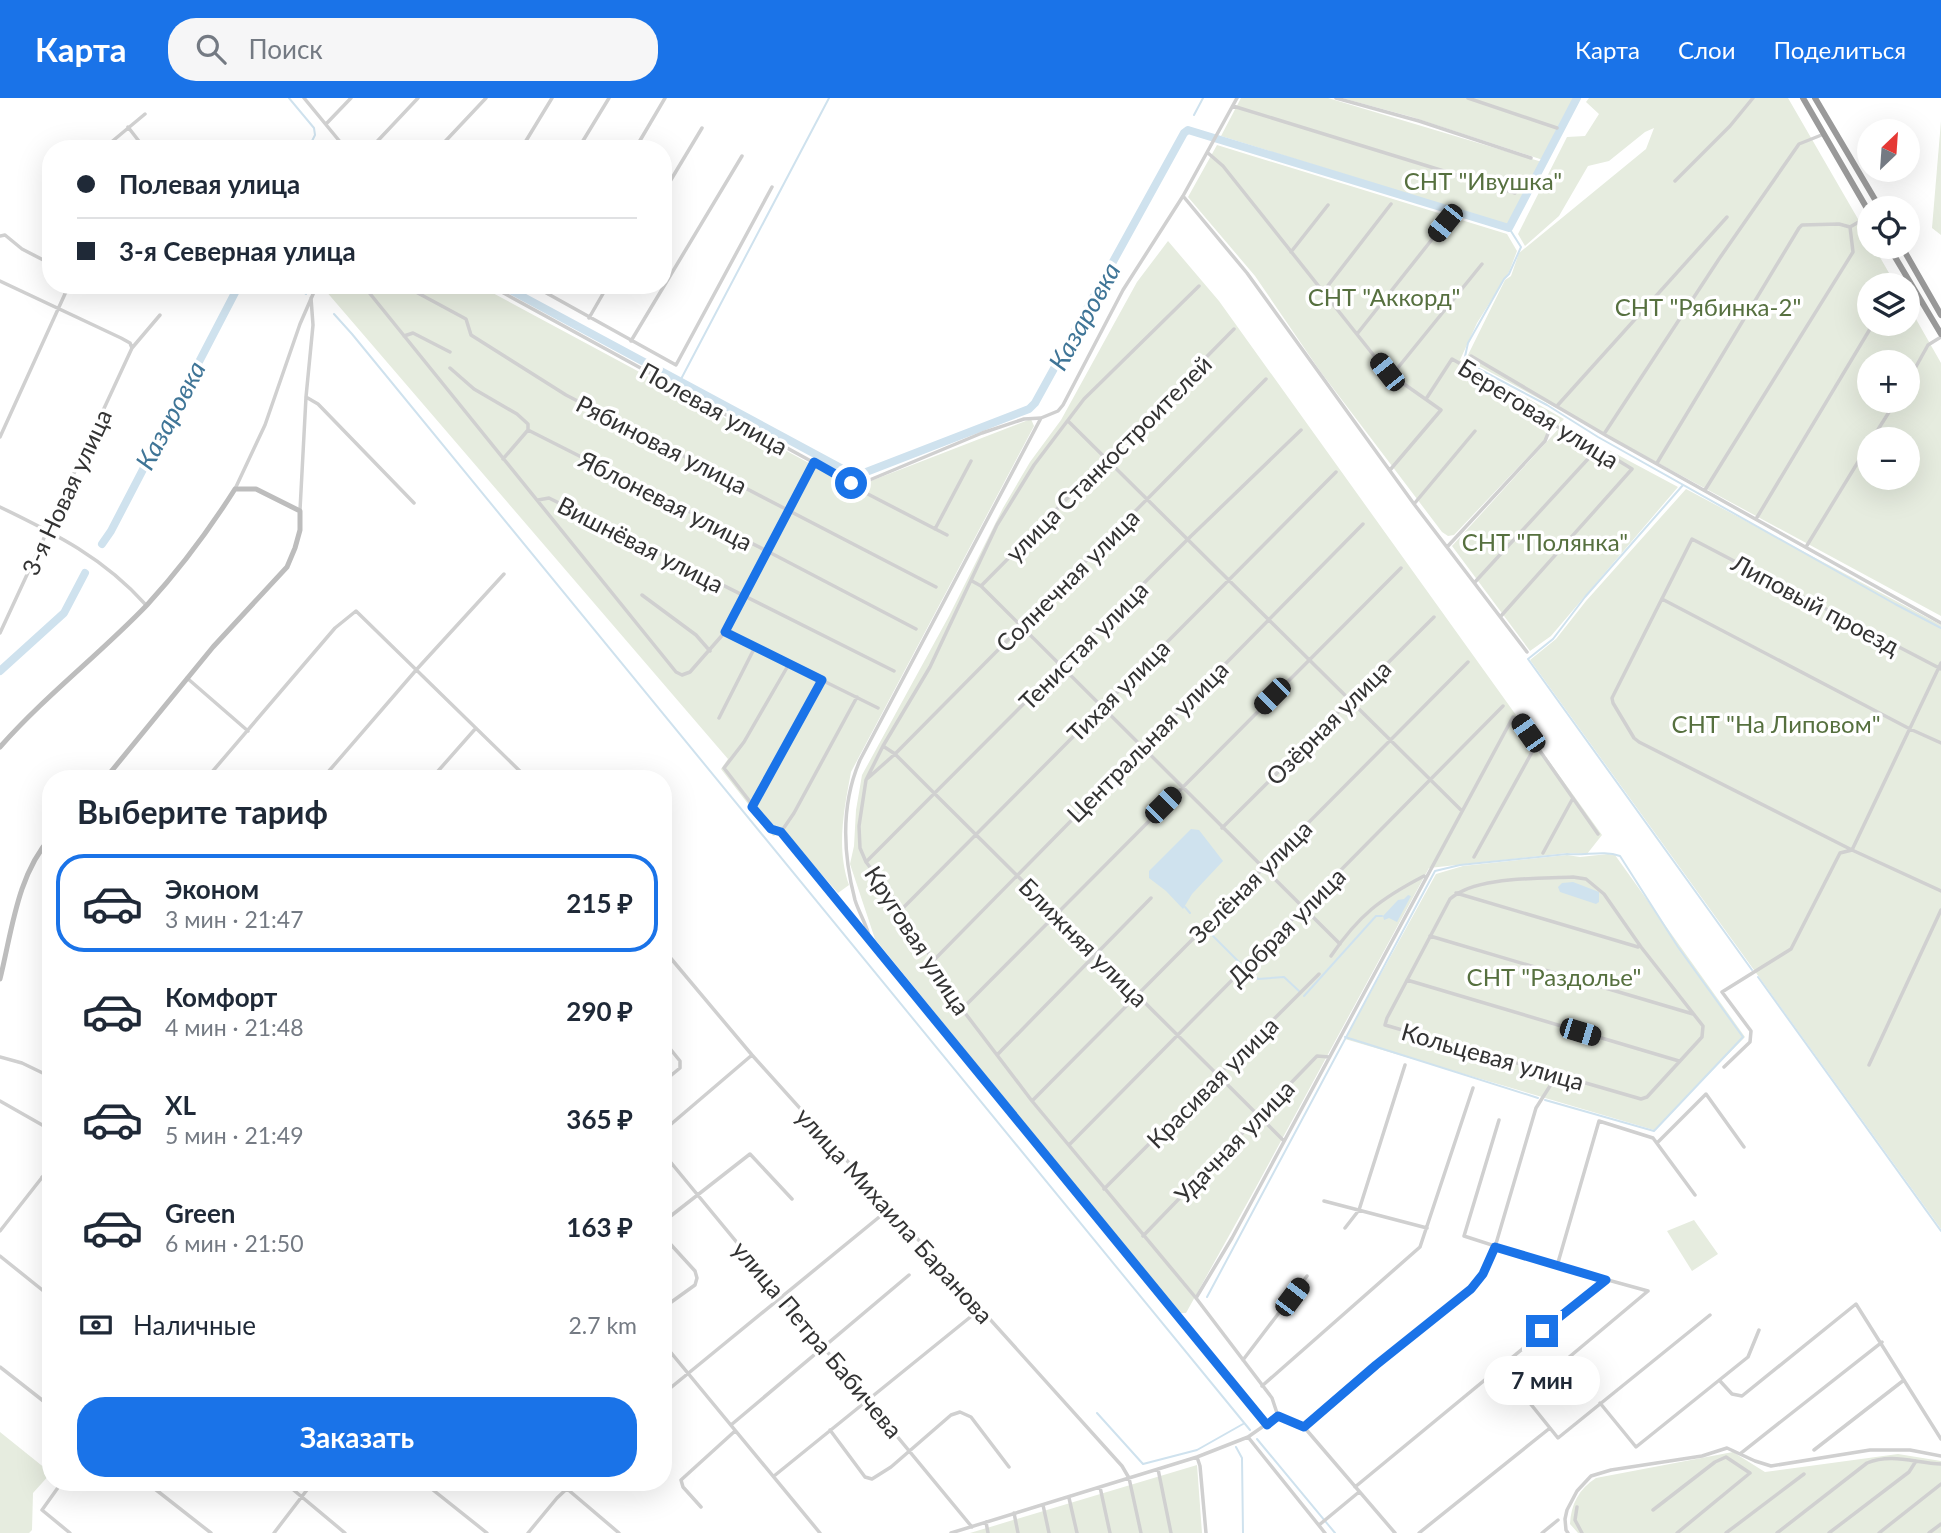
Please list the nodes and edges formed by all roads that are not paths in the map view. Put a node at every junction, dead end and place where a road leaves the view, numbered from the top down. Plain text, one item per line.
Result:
1 (304, 98) edge
2 (351, 98) edge
3 (418, 98) edge
4 (486, 98) edge
5 (552, 98) edge
6 (609, 98) edge
7 (665, 98) edge
8 (1237, 98) edge
9 (1336, 98) edge
10 (1468, 98) edge
11 (1495, 98) edge
12 (1753, 98) edge
13 (1803, 98) edge
14 (1815, 98) edge
15 (1233, 106) junction
16 (1492, 106) junction
17 (145, 114) dead end
18 (326, 124) junction
19 (128, 127) junction
20 (702, 128) dead end
21 (1557, 128) dead end
22 (1824, 134) junction
23 (113, 140) edge
24 (138, 140) edge
25 (339, 140) edge
26 (378, 140) edge
27 (446, 140) edge
28 (526, 140) edge
29 (583, 140) edge
30 (640, 140) edge
31 (1208, 153) junction
32 (742, 156) dead end
33 (1531, 158) dead end
34 (672, 178) edge
35 (1675, 181) dead end
36 (772, 187) dead end
37 (1515, 193) dead end
38 (1183, 196) junction
39 (1859, 196) edge
40 (1872, 196) edge
41 (1391, 204) dead end
42 (1328, 205) dead end
43 (1727, 217) dead end
44 (1857, 222) edge
45 (1445, 223) dead end
46 (1850, 228) junction
47 (0, 236) edge
48 (1291, 251) junction
49 (42, 259) edge
50 (1896, 259) edge
51 (1909, 259) edge
52 (1482, 264) dead end
53 (672, 273) edge
54 (0, 281) edge
55 (1199, 286) dead end
56 (1324, 292) junction
57 (66, 294) edge
58 (370, 294) edge
59 (419, 294) edge
60 (506, 294) edge
61 (548, 294) edge
62 (603, 294) edge
63 (659, 294) edge
64 (311, 296) joint
65 (60, 309) junction
66 (1940, 314) edge
67 (160, 315) dead end
68 (589, 318) junction
69 (1234, 328) dead end
70 (1357, 334) junction
71 (1941, 335) edge
72 (1867, 336) edge
73 (404, 337) junction
74 (631, 341) junction
75 (132, 349) junction
76 (450, 352) dead end
77 (1471, 356) dead end
78 (1920, 359) edge
79 (450, 368) dead end
80 (1392, 375) junction
81 (1266, 379) dead end
82 (306, 397) junction
83 (1426, 399) junction
84 (1557, 406) junction
85 (1041, 418) junction
86 (1068, 421) junction
87 (1547, 422) junction
88 (528, 430) junction
89 (1301, 430) dead end
90 (1475, 431) dead end
91 (1604, 434) junction
92 (0, 437) edge
93 (1598, 449) junction
94 (503, 458) junction
95 (1106, 459) junction
96 (971, 461) dead end
97 (814, 462) junction
98 (1657, 463) junction
99 (1857, 464) edge
100 (1390, 470) junction
101 (1336, 472) dead end
102 (860, 484) junction
103 (235, 489) junction
104 (1705, 490) junction
105 (1148, 499) junction
106 (537, 500) junction
107 (414, 503) dead end
108 (1414, 504) junction
109 (0, 507) edge
110 (300, 511) junction
111 (790, 511) junction
112 (1756, 519) junction
113 (1363, 524) dead end
114 (935, 529) junction
115 (49, 530) junction
116 (947, 535) dead end
117 (1188, 539) junction
118 (1448, 546) junction
119 (1806, 547) junction
120 (769, 552) junction
121 (1401, 568) dead end
122 (504, 574) dead end
123 (1228, 580) junction
124 (972, 581) junction
125 (1475, 582) junction
126 (981, 586) junction
127 (936, 587) dead end
128 (642, 595) dead end
129 (745, 596) junction
130 (1662, 598) junction
131 (146, 605) junction
132 (1501, 616) junction
133 (1434, 617) dead end
134 (1269, 619) junction
135 (1941, 623) edge
136 (1020, 627) junction
137 (916, 629) dead end
138 (725, 632) junction
139 (0, 633) edge
140 (755, 647) junction
141 (710, 651) junction
142 (1527, 652) dead end
143 (1309, 660) junction
144 (1468, 662) dead end
145 (789, 664) junction
146 (1063, 666) junction
147 (1940, 667) edge
148 (417, 669) junction
149 (894, 671) dead end
150 (187, 678) junction
151 (822, 680) junction
152 (857, 697) junction
153 (1350, 700) junction
154 (1503, 706) dead end
155 (1102, 707) junction
156 (878, 708) dead end
157 (719, 718) dead end
158 (476, 728) junction
159 (1910, 729) junction
160 (247, 731) junction
161 (1390, 739) junction
162 (1941, 743) edge
163 (1536, 745) junction
164 (883, 746) junction
165 (0, 747) edge
166 (1141, 747) junction
167 (895, 754) junction
168 (113, 770) edge
169 (214, 770) edge
170 (330, 770) edge
171 (439, 770) edge
172 (519, 770) edge
173 (866, 780) junction
174 (1431, 781) junction
175 (1181, 787) junction
176 (935, 793) junction
177 (1573, 798) junction
178 (752, 807) junction
179 (1462, 811) junction
180 (1222, 828) junction
181 (781, 832) junction
182 (975, 834) junction
183 (1598, 834) dead end
184 (42, 848) edge
185 (1852, 850) junction
186 (1543, 853) dead end
187 (1474, 857) dead end
188 (866, 862) junction
189 (1263, 868) junction
190 (1016, 875) junction
191 (1426, 875) junction
192 (1941, 891) edge
193 (1455, 893) junction
194 (1151, 898) dead end
195 (1304, 908) junction
196 (902, 909) junction
197 (1941, 910) edge
198 (1055, 913) junction
199 (1430, 936) junction
200 (869, 938) junction
201 (1340, 944) junction
202 (1640, 947) junction
203 (1097, 955) junction
204 (1331, 957) dead end
205 (672, 960) edge
206 (933, 960) junction
207 (1319, 974) dead end
208 (0, 979) edge
209 (1407, 980) junction
210 (1138, 995) junction
211 (962, 1009) junction
212 (1694, 1014) junction
213 (1176, 1035) junction
214 (672, 1051) edge
215 (752, 1055) junction
216 (997, 1055) junction
217 (0, 1057) edge
218 (1329, 1057) junction
219 (1679, 1061) junction
220 (1405, 1065) dead end
221 (1870, 1065) dead end
222 (1724, 1068) dead end
223 (42, 1073) edge
224 (672, 1075) edge
225 (1218, 1075) junction
226 (1557, 1075) junction
227 (1473, 1088) dead end
228 (0, 1101) edge
229 (1032, 1101) junction
230 (1259, 1115) junction
231 (1499, 1120) dead end
232 (672, 1123) edge
233 (42, 1125) edge
234 (1284, 1141) junction
235 (1658, 1142) junction
236 (1069, 1145) junction
237 (1744, 1147) dead end
238 (672, 1164) edge
239 (42, 1177) edge
240 (1104, 1189) junction
241 (698, 1194) junction
242 (1695, 1195) dead end
243 (792, 1199) dead end
244 (1324, 1201) dead end
245 (889, 1209) junction
246 (1359, 1210) junction
247 (672, 1215) edge
248 (1345, 1228) dead end
249 (1428, 1228) junction
250 (0, 1231) edge
251 (1143, 1236) junction
252 (672, 1246) edge
253 (1495, 1247) junction
254 (0, 1256) edge
255 (1557, 1266) junction
256 (909, 1275) dead end
257 (1307, 1276) dead end
258 (1606, 1280) junction
259 (42, 1290) edge
260 (782, 1296) junction
261 (1196, 1298) junction
262 (672, 1302) edge
263 (979, 1310) junction
264 (1710, 1315) dead end
265 (1759, 1330) dead end
266 (1882, 1342) junction
267 (824, 1346) junction
268 (672, 1354) edge
269 (1243, 1360) junction
270 (1500, 1366) junction
271 (0, 1367) edge
272 (689, 1374) junction
273 (1904, 1380) junction
274 (1720, 1381) junction
275 (1262, 1386) junction
276 (672, 1387) edge
277 (1524, 1395) junction
278 (868, 1399) junction
279 (42, 1400) edge
280 (1600, 1403) junction
281 (1278, 1416) junction
282 (731, 1425) junction
283 (1267, 1425) junction
284 (1304, 1427) junction
285 (1550, 1428) junction
286 (830, 1430) junction
287 (735, 1431) junction
288 (1248, 1437) junction
289 (1941, 1439) edge
290 (1814, 1450) dead end
291 (911, 1451) junction
292 (1741, 1453) junction
293 (1941, 1456) edge
294 (1197, 1457) junction
295 (1916, 1461) junction
296 (1941, 1464) edge
297 (1009, 1467) dead end
298 (1158, 1469) junction
299 (1804, 1474) dead end
300 (774, 1476) junction
301 (1129, 1478) junction
302 (1941, 1484) edge
303 (1100, 1487) junction
304 (1355, 1487) junction
305 (55, 1491) edge
306 (157, 1491) edge
307 (296, 1491) edge
308 (306, 1491) edge
309 (434, 1491) edge
310 (566, 1491) edge
311 (569, 1491) edge
312 (1359, 1492) junction
313 (302, 1496) junction
314 (1069, 1497) junction
315 (1043, 1504) junction
316 (701, 1507) dead end
317 (1577, 1507) dead end
318 (1653, 1510) dead end
319 (1014, 1513) junction
320 (1558, 1520) dead end
321 (986, 1522) junction
322 (1941, 1524) edge
323 (1319, 1525) junction
324 (972, 1527) junction
325 (957, 1532) edge
326 (70, 1533) edge
327 (211, 1533) edge
328 (274, 1533) edge
329 (345, 1533) edge
330 (487, 1533) edge
331 (528, 1533) edge
332 (619, 1533) edge
333 (820, 1533) edge
334 (951, 1533) edge
335 (988, 1533) edge
336 (1018, 1533) edge
337 (1049, 1533) edge
338 (1077, 1533) edge
339 (1110, 1533) edge
340 (1141, 1533) edge
341 (1171, 1533) edge
342 (1206, 1533) edge
343 (1325, 1533) edge
344 (1395, 1533) edge
345 (1419, 1533) edge
346 (1542, 1533) edge
347 (1568, 1533) edge
348 (1582, 1533) edge
349 (1677, 1533) edge
350 (1726, 1533) edge
351 (1777, 1533) edge
352 (1829, 1533) edge
353 (1879, 1533) edge
354 (1928, 1533) edge

1 - 18 street
2 - 18 street
3 - 26 street
4 - 27 street
5 - 28 street
6 - 29 street
7 - 30 street
8 - 15 street
9 - 33 street
10 - 16 street
11 - 16 street
12 - 35 street
13 - 22 highway
14 - 40 highway
15 - 31 street
15 - 37 street
16 - 21 street
17 - 19 street
18 - 25 street
19 - 23 street
19 - 24 street
20 - 34 street
22 - 39 highway
22 - 91 street
31 - 38 street
31 - 48 street
32 - 53 street
36 - 74 street
38 - 85 street
38 - 100 street
41 - 56 street
42 - 48 street
43 - 84 street
44 - 46 street
45 - 70 street
46 - 98 street
46 - 104 street
47 - 49 street
48 - 56 street
50 - 71 highway
51 - 66 highway
52 - 80 street
54 - 65 street
55 - 86 street, Круговая улица
56 - 70 street
57 - 65 street
58 - 73 street
59 - 111 street, Рябиновая улица
60 - 97 street, Полевая улица
61 - 68 street
62 - 68 street
63 - 74 street
64 - 82 street
64 - 103 street
65 - 75 street
65 - 92 street
67 - 75 street, 3-я Новая улица
68 - 74 street
69 - 95 street, улица Станкостроителей
70 - 80 street
71 - 78 street
72 - 112 street
73 - 76 street
73 - 94 street
75 - 115 street, 3-я Новая улица
77 - 84 street
79 - 88 street, Яблоневая улица
80 - 83 street
81 - 105 street, Солнечная улица
82 - 107 street
82 - 110 street
83 - 87 street, Береговая улица
83 - 100 street
84 - 91 street
85 - 102 street
85 - 200 street
86 - 95 street
86 - 124 street, Круговая улица
87 - 93 street, Береговая улица
87 - 118 street
88 - 94 street
88 - 120 street, Яблоневая улица
89 - 117 street, Тенистая улица
90 - 108 street
91 - 98 street
93 - 125 street
93 - 132 street, Береговая улица
94 - 106 street
95 - 105 street
95 - 126 street, улица Станкостроителей
96 - 114 street
97 - 102 street, Полевая улица
97 - 111 street
98 - 104 street
99 - 119 street
100 - 108 street
101 - 123 street, Тихая улица
102 - 114 street, Полевая улица
103 - 110 street
103 - 131 street
104 - 112 street
105 - 117 street
105 - 136 street, Солнечная улица
106 - 129 street, Вишнёвая улица
106 - 141 street
108 - 118 street
109 - 115 street
110 - 150 street
111 - 120 street
111 - 127 street, Рябиновая улица
112 - 119 street
113 - 134 street, Центральная улица
114 - 116 street, Полевая улица
115 - 131 street
115 - 139 street, 3-я Новая улица
117 - 123 street
117 - 146 street, Тенистая улица
118 - 125 street
119 - 135 street
120 - 129 street
120 - 137 street, Яблоневая улица
121 - 143 street
122 - 148 street
123 - 134 street
123 - 155 street, Тихая улица
124 - 126 street
124 - 164 street, Круговая улица
125 - 132 street
126 - 136 street
128 - 141 street
129 - 138 street
129 - 149 street, Вишнёвая улица
130 - 147 street, Липовый проезд
130 - 159 street
130 - 185 street
131 - 165 street
132 - 142 street
133 - 153 street, Озёрная улица
134 - 143 street
134 - 166 street, Центральная улица
136 - 146 street
136 - 167 street, Солнечная улица
138 - 140 street
138 - 141 street
140 - 145 street
140 - 157 street
143 - 153 street
143 - 175 street
144 - 161 street, Зелёная улица
145 - 151 street
145 - 178 street
146 - 155 street
146 - 176 street, Тенистая улица
147 - 159 street
148 - 158 street
148 - 160 street
148 - 170 street
150 - 160 street
150 - 168 street
151 - 152 street
151 - 178 street
152 - 156 street
152 - 181 street
153 - 161 street
153 - 180 street, Озёрная улица
154 - 174 street, Добрая улица
155 - 166 street
155 - 182 street, Тихая улица
158 - 171 street
158 - 172 street
159 - 162 street
159 - 185 street
160 - 169 street
161 - 174 street
161 - 189 street, Зелёная улица
163 - 177 street
163 - 179 street
163 - 187 street
164 - 167 street, Ближняя улица
164 - 173 street, Круговая улица
166 - 175 street
166 - 190 street, Центральная улица
167 - 173 street, Солнечная улица
167 - 176 street, Ближняя улица
173 - 188 street, Круговая улица
174 - 179 street
174 - 195 street, Добрая улица
175 - 180 street
175 - 198 street
176 - 182 street, Ближняя улица
176 - 188 street, Тенистая улица
177 - 183 street
177 - 186 street
178 - 181 street
179 - 191 street
180 - 189 street
181 - 200 street
182 - 190 street, Ближняя улица
182 - 196 street, Тихая улица
184 - 208 street
185 - 192 street
185 - 222 street
188 - 196 street, Круговая улица
189 - 195 street
189 - 210 street, Зелёная улица
190 - 198 street, Ближняя улица
190 - 206 street, Центральная улица
191 - 201 street
191 - 218 street
193 - 199 street, Кольцевая улица
193 - 202 street
193 - 202 street
194 - 203 street
195 - 201 street
195 - 213 street, Добрая улица
196 - 206 street, Круговая улица
197 - 221 street
198 - 203 street, Ближняя улица
198 - 211 street
199 - 209 street, Кольцевая улица
199 - 212 street
200 - 283 street
201 - 204 street
202 - 212 street
203 - 210 street, Ближняя улица
203 - 216 street
205 - 215 street, улица Михаила Баранова
206 - 211 street, Круговая улица
207 - 225 street, Красивая улица
209 - 219 street
209 - 226 street, Кольцевая улица
210 - 213 street, Ближняя улица
210 - 229 street, Зелёная улица
211 - 216 street, Круговая улица
212 - 219 street, Кольцевая улица
213 - 225 street, Ближняя улица
213 - 236 street, Добрая улица
214 - 224 street
215 - 232 street
215 - 245 street, улица Михаила Баранова
216 - 229 street, Круговая улица
217 - 223 street
218 - 230 street, Удачная улица
218 - 234 street
219 - 226 street, Кольцевая улица
220 - 246 street
225 - 230 street, Ближняя улица
225 - 240 street, Красивая улица
226 - 253 street
227 - 249 street
228 - 233 street
229 - 236 street, Круговая улица
230 - 234 street, Ближняя улица
230 - 251 street, Удачная улица
231 - 253 street
234 - 261 street
235 - 237 street
235 - 242 street
235 - 255 street
236 - 240 street, Круговая улица
238 - 241 street, улица Петра Бабичева
239 - 250 street
240 - 251 street, Круговая улица
241 - 243 street
241 - 247 street
241 - 260 street, улица Петра Бабичева
244 - 246 street
245 - 260 street
245 - 263 street, улица Михаила Баранова
246 - 248 street
246 - 249 street
249 - 275 street
251 - 261 street, Круговая улица
252 - 262 street
253 - 255 street
253 - 284 street
254 - 259 street
255 - 258 street
256 - 267 street
257 - 269 street
258 - 270 street
258 - 277 street
260 - 267 street, улица Петра Бабичева
260 - 272 street
261 - 269 street, Круговая улица
263 - 278 street
263 - 301 street, улица Михаила Баранова
264 - 280 street
265 - 274 street
266 - 273 street
266 - 274 street
266 - 292 street
267 - 278 street, улица Петра Бабичева
267 - 282 street
268 - 272 street
269 - 275 street, Круговая улица
270 - 277 street
270 - 304 street
271 - 279 street
272 - 276 street
272 - 282 street
273 - 289 street
273 - 290 street
274 - 280 street
275 - 281 street, Круговая улица
277 - 285 street
278 - 286 street
278 - 291 street, улица Петра Бабичева
280 - 285 street
281 - 283 street
281 - 284 street
282 - 287 street
283 - 288 street
284 - 304 street
285 - 345 street
286 - 291 street
286 - 300 street
287 - 300 street
287 - 316 street
288 - 294 street
288 - 323 street
291 - 297 street
291 - 324 street, улица Петра Бабичева
292 - 293 street
292 - 347 street
294 - 298 street
294 - 342 street
295 - 296 street
295 - 351 street
295 - 352 street
298 - 301 street
298 - 341 street
299 - 350 street
300 - 333 street
301 - 303 street
301 - 340 street
302 - 353 street
303 - 314 street
303 - 339 street
304 - 312 street
305 - 326 street
306 - 327 street
307 - 313 street
308 - 313 street
309 - 330 street
310 - 331 street
311 - 332 street
312 - 323 street
312 - 344 street
313 - 328 street
313 - 329 street
314 - 315 street
314 - 338 street
315 - 319 street
315 - 337 street
317 - 348 street
318 - 349 street
319 - 321 street
319 - 336 street
320 - 346 street
321 - 324 street
321 - 335 street
322 - 354 street
323 - 343 street
324 - 325 street
325 - 334 street

